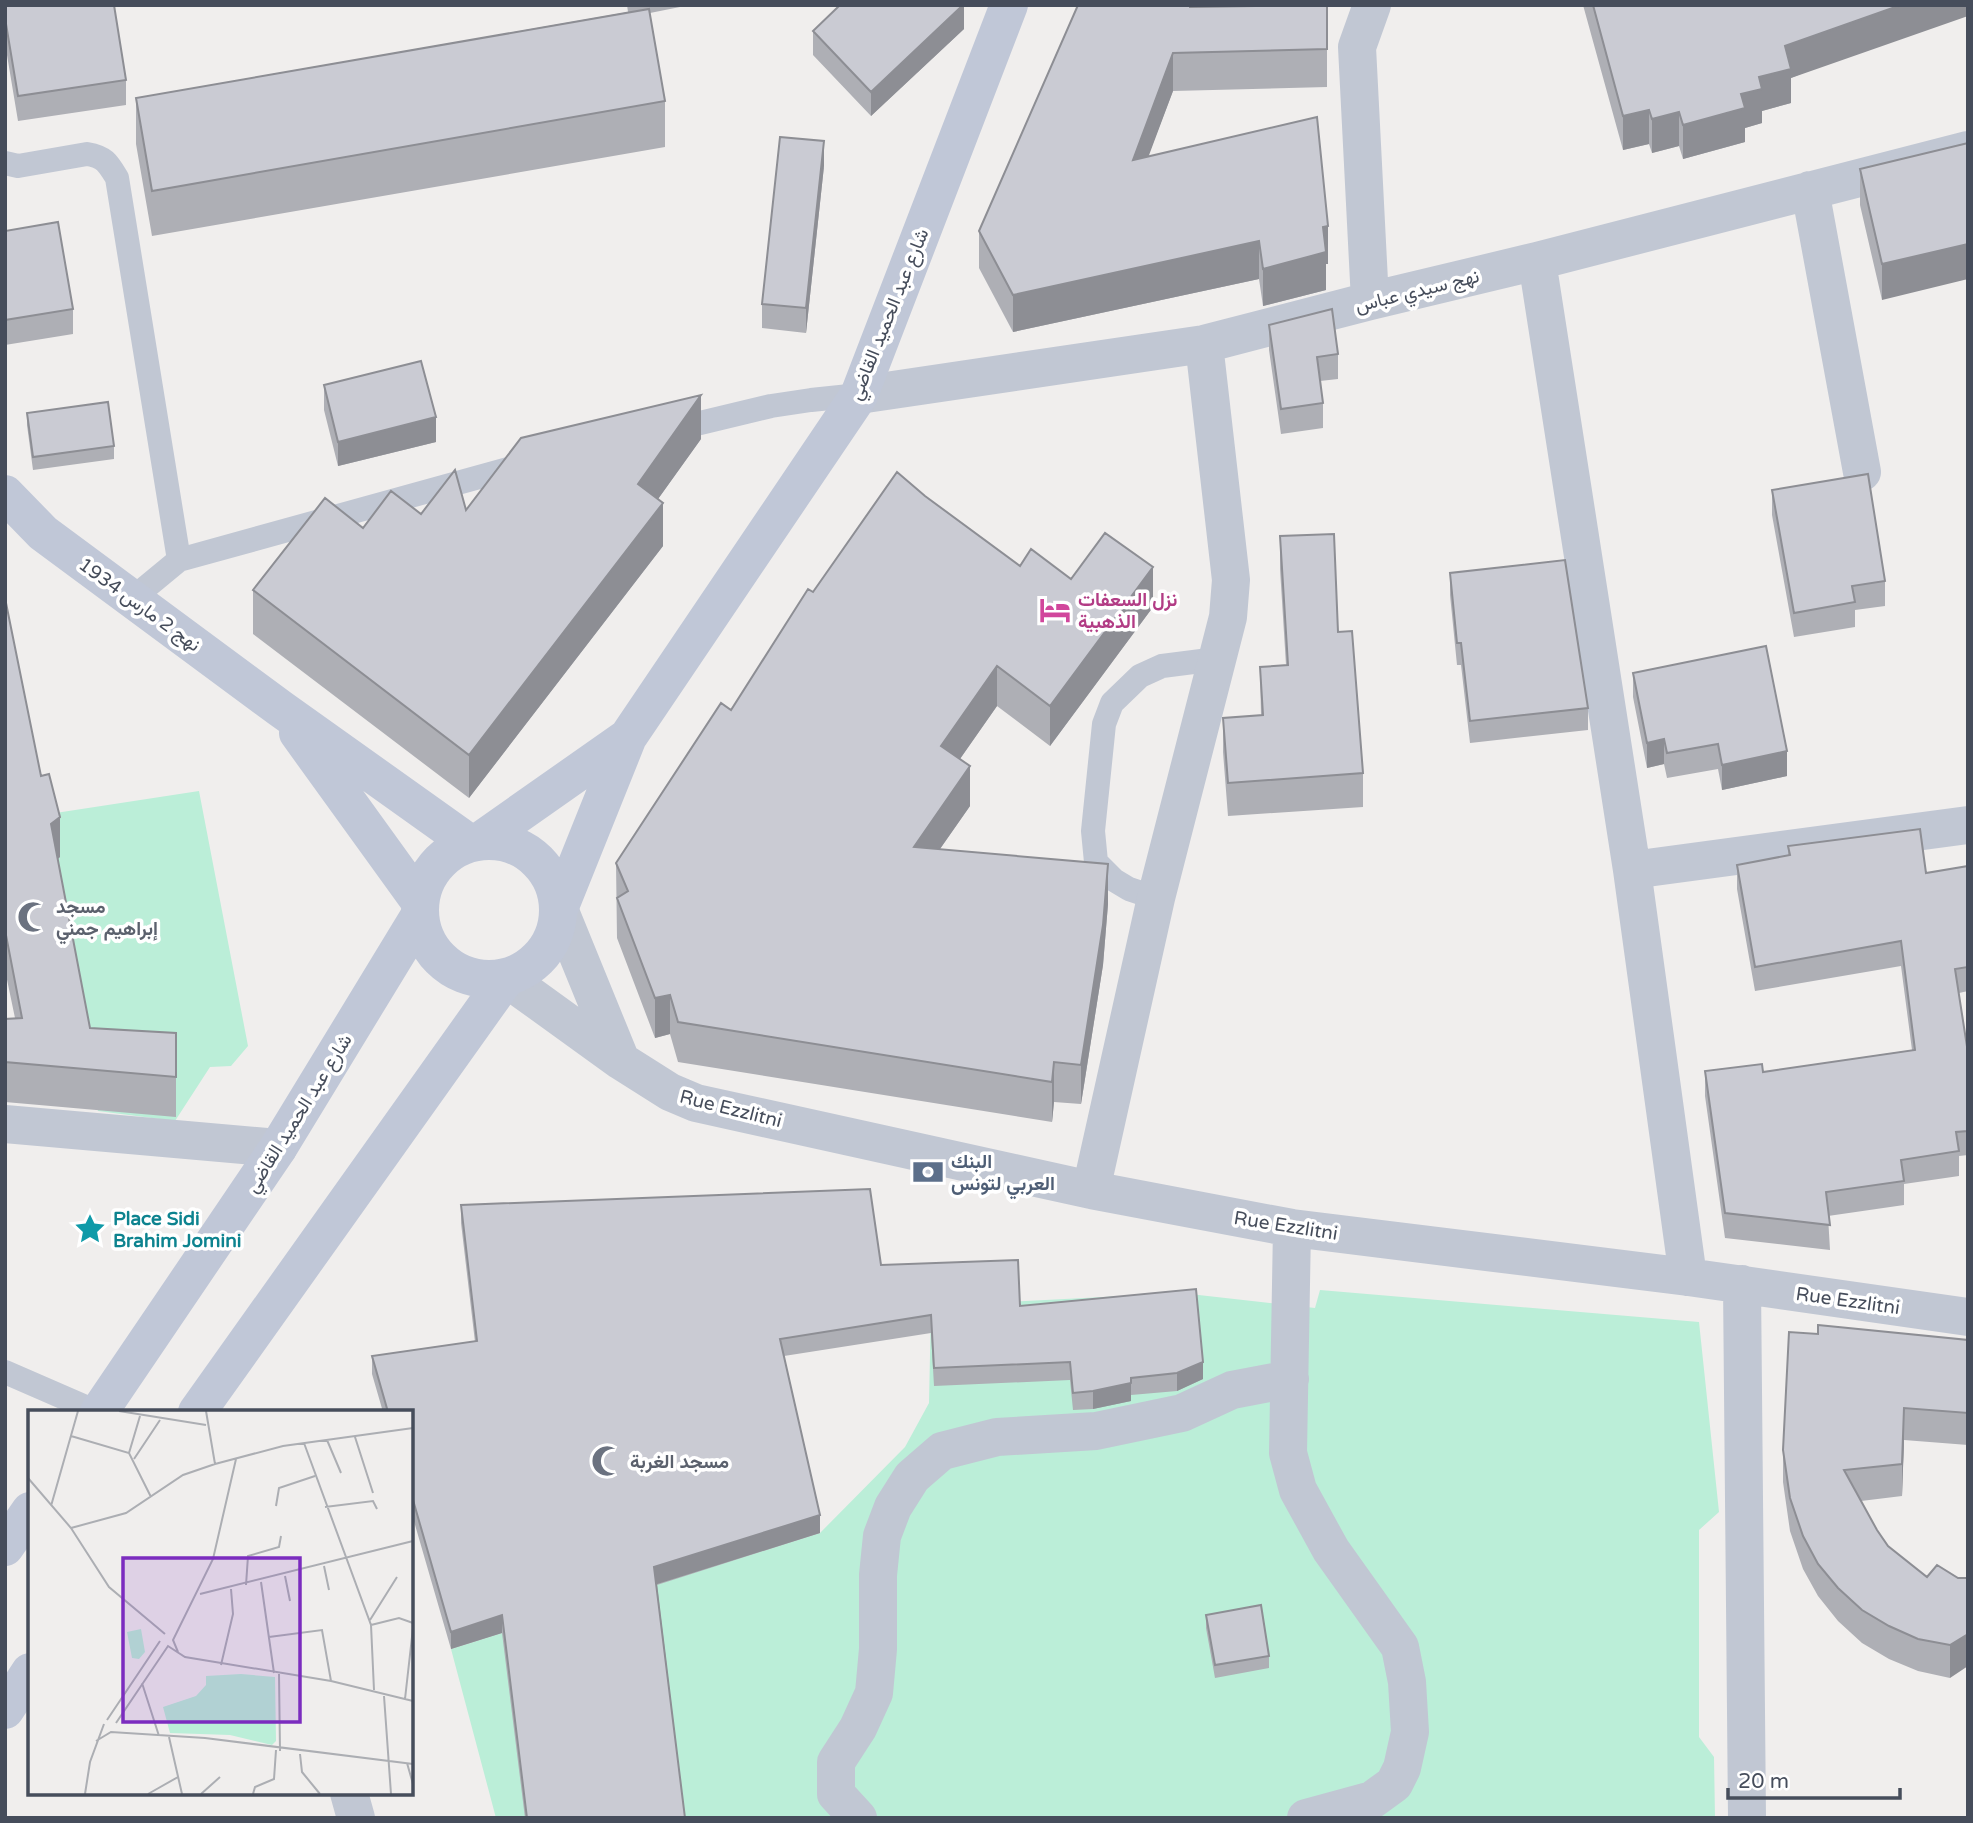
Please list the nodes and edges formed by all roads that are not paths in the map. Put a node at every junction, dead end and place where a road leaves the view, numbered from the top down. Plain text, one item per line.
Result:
1 (1009, 5) edge
2 (1372, 5) edge
3 (1968, 150) edge
4 (5, 163) edge
5 (1811, 190) junction
6 (1537, 261) junction
7 (1370, 301) junction
8 (1204, 344) junction
9 (859, 395) junction
10 (649, 435) edge
11 (545, 459) edge
12 (1862, 472) edge
13 (5, 494) edge
14 (179, 560) junction
15 (134, 598) junction
16 (1217, 659) junction
17 (281, 709) junction
18 (628, 737) junction
19 (1968, 825) edge
20 (475, 842) junction
21 (1632, 870) junction
22 (1156, 898) junction
23 (420, 909) junction
24 (559, 909) junction
25 (506, 978) junction
26 (621, 1061) junction
27 (5, 1124) edge
28 (278, 1148) junction
29 (1091, 1190) junction
30 (1292, 1228) junction
31 (1688, 1277) junction
32 (1742, 1284) junction
33 (1968, 1317) edge
34 (5, 1372) edge
35 (1290, 1379) junction
36 (210, 1404) edge
37 (93, 1410) edge
38 (99, 1410) edge
39 (28, 1514) edge
40 (5, 1547) edge
41 (28, 1675) edge
42 (5, 1710) edge
43 (350, 1795) edge
44 (356, 1818) edge
45 (858, 1818) edge
46 (1306, 1818) edge
47 (1747, 1818) edge

1 - 9 street, شارع عبد الحميد القاضي
2 - 7 street
3 - 5 street, نهج سيدي عباس
4 - 14 lane
5 - 6 street, نهج سيدي عباس
5 - 12 street
6 - 7 street, نهج سيدي عباس
6 - 21 street
7 - 8 street, نهج سيدي عباس
8 - 9 street, نهج سيدي عباس
8 - 16 street
9 - 10 lane
9 - 18 street, شارع عبد الحميد القاضي
11 - 14 lane
13 - 15 street, نهج 2 مارس 1934
14 - 15 lane
15 - 17 street, نهج 2 مارس 1934
16 - 22 street
16 - 22 lane
17 - 20 street, نهج 2 مارس 1934
17 - 23 street, نهج 2 مارس 1934
18 - 20 street, شارع عبد الحميد القاضي
18 - 24 street, شارع عبد الحميد القاضي
19 - 21 street
20 - 23 street
20 - 24 street
21 - 31 street
22 - 29 street
23 - 25 street
23 - 28 street, شارع عبد الحميد القاضي
24 - 25 street
24 - 26 street
25 - 26 street, Rue Ezzlitni
25 - 36 street
26 - 29 street, Rue Ezzlitni
27 - 28 street
28 - 38 street, شارع عبد الحميد القاضي
29 - 30 street, Rue Ezzlitni
30 - 31 street, Rue Ezzlitni
30 - 35 street
31 - 32 street, Rue Ezzlitni
32 - 33 street, Rue Ezzlitni
32 - 47 street
34 - 37 lane
35 - 45 street
35 - 46 street
39 - 40 street
41 - 42 street
43 - 44 street

